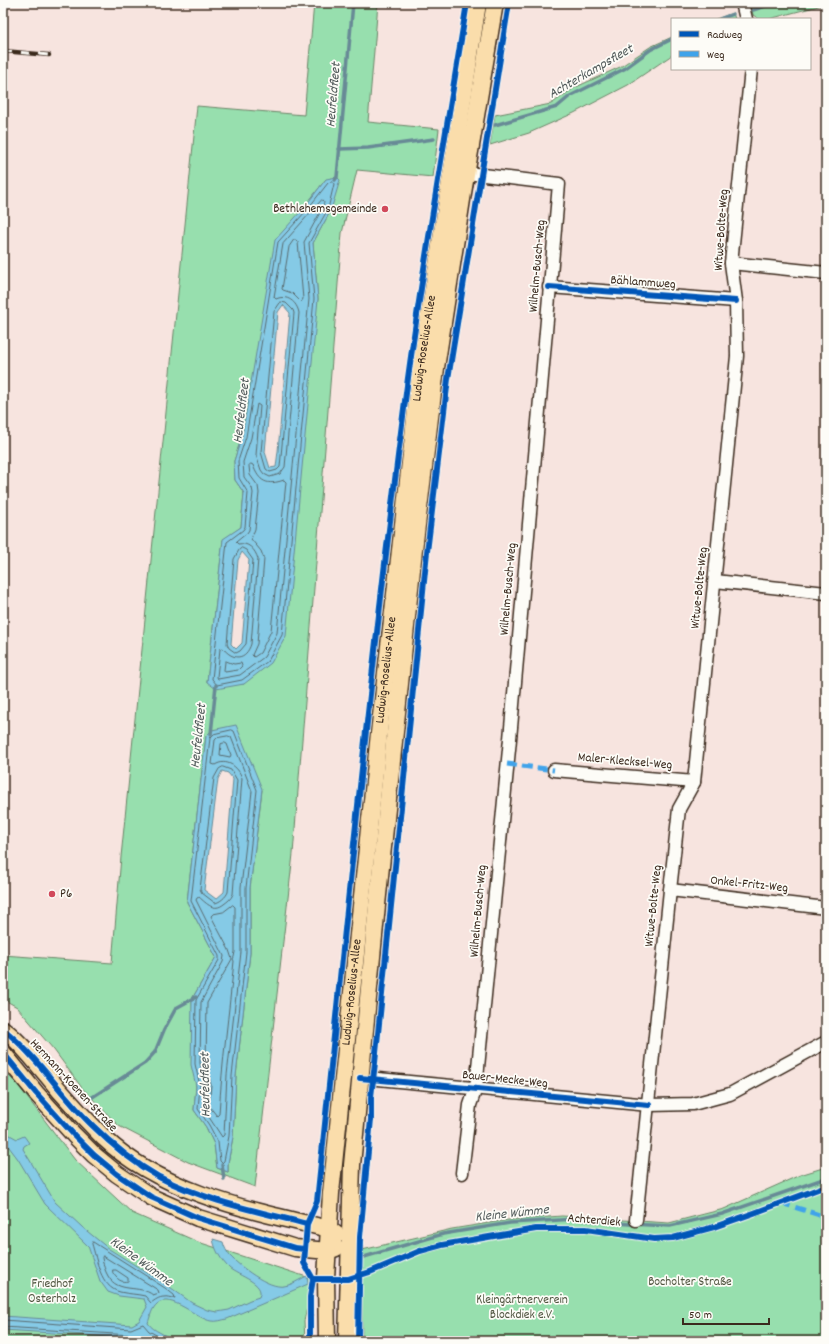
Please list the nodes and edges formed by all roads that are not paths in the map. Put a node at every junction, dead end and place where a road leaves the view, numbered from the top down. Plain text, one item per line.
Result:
1 (478, 3) edge
2 (495, 3) edge
3 (742, 3) edge
4 (746, 18) edge
5 (751, 70) edge
6 (467, 173) junction
7 (731, 263) junction
8 (826, 272) edge
9 (549, 287) junction
10 (736, 301) junction
11 (715, 581) junction
12 (826, 593) edge
13 (554, 770) dead end
14 (694, 782) junction
15 (670, 890) junction
16 (826, 908) edge
17 (3, 1029) edge
18 (826, 1042) edge
19 (3, 1053) edge
20 (378, 1079) dead end
21 (476, 1088) junction
22 (649, 1105) junction
23 (462, 1173) dead end
24 (636, 1220) dead end
25 (328, 1229) junction
26 (349, 1243) junction
27 (328, 1251) junction
28 (327, 1341) edge
29 (347, 1341) edge

1 - 25 main road, Ludwig-Roselius-Allee
2 - 6 main road, Ludwig-Roselius-Allee
3 - 4 street
5 - 7 street, Witwe-Bolte-Weg
6 - 9 street, Wilhelm-Busch-Weg
6 - 26 main road, Ludwig-Roselius-Allee
7 - 8 street
7 - 10 street, Witwe-Bolte-Weg
9 - 10 street, Bählammweg
9 - 21 street, Wilhelm-Busch-Weg
10 - 11 street, Witwe-Bolte-Weg
11 - 12 street
11 - 14 street, Witwe-Bolte-Weg
13 - 14 street, Maler-Klecksel-Weg
14 - 15 street, Witwe-Bolte-Weg
15 - 16 street, Onkel-Fritz-Weg
15 - 22 street, Witwe-Bolte-Weg
17 - 25 main road, Hermann-Koenen-Straße
18 - 22 street, Bauer-Mecke-Weg
19 - 27 main road
20 - 21 street, Bauer-Mecke-Weg
21 - 22 street, Bauer-Mecke-Weg
21 - 23 street, Bauer-Mecke-Weg
22 - 24 street
25 - 26 main road, Hermann-Koenen-Straße
25 - 27 main road, Ludwig-Roselius-Allee
26 - 27 main road
26 - 29 main road, Ludwig-Roselius-Allee
27 - 28 main road, Ludwig-Roselius-Allee

